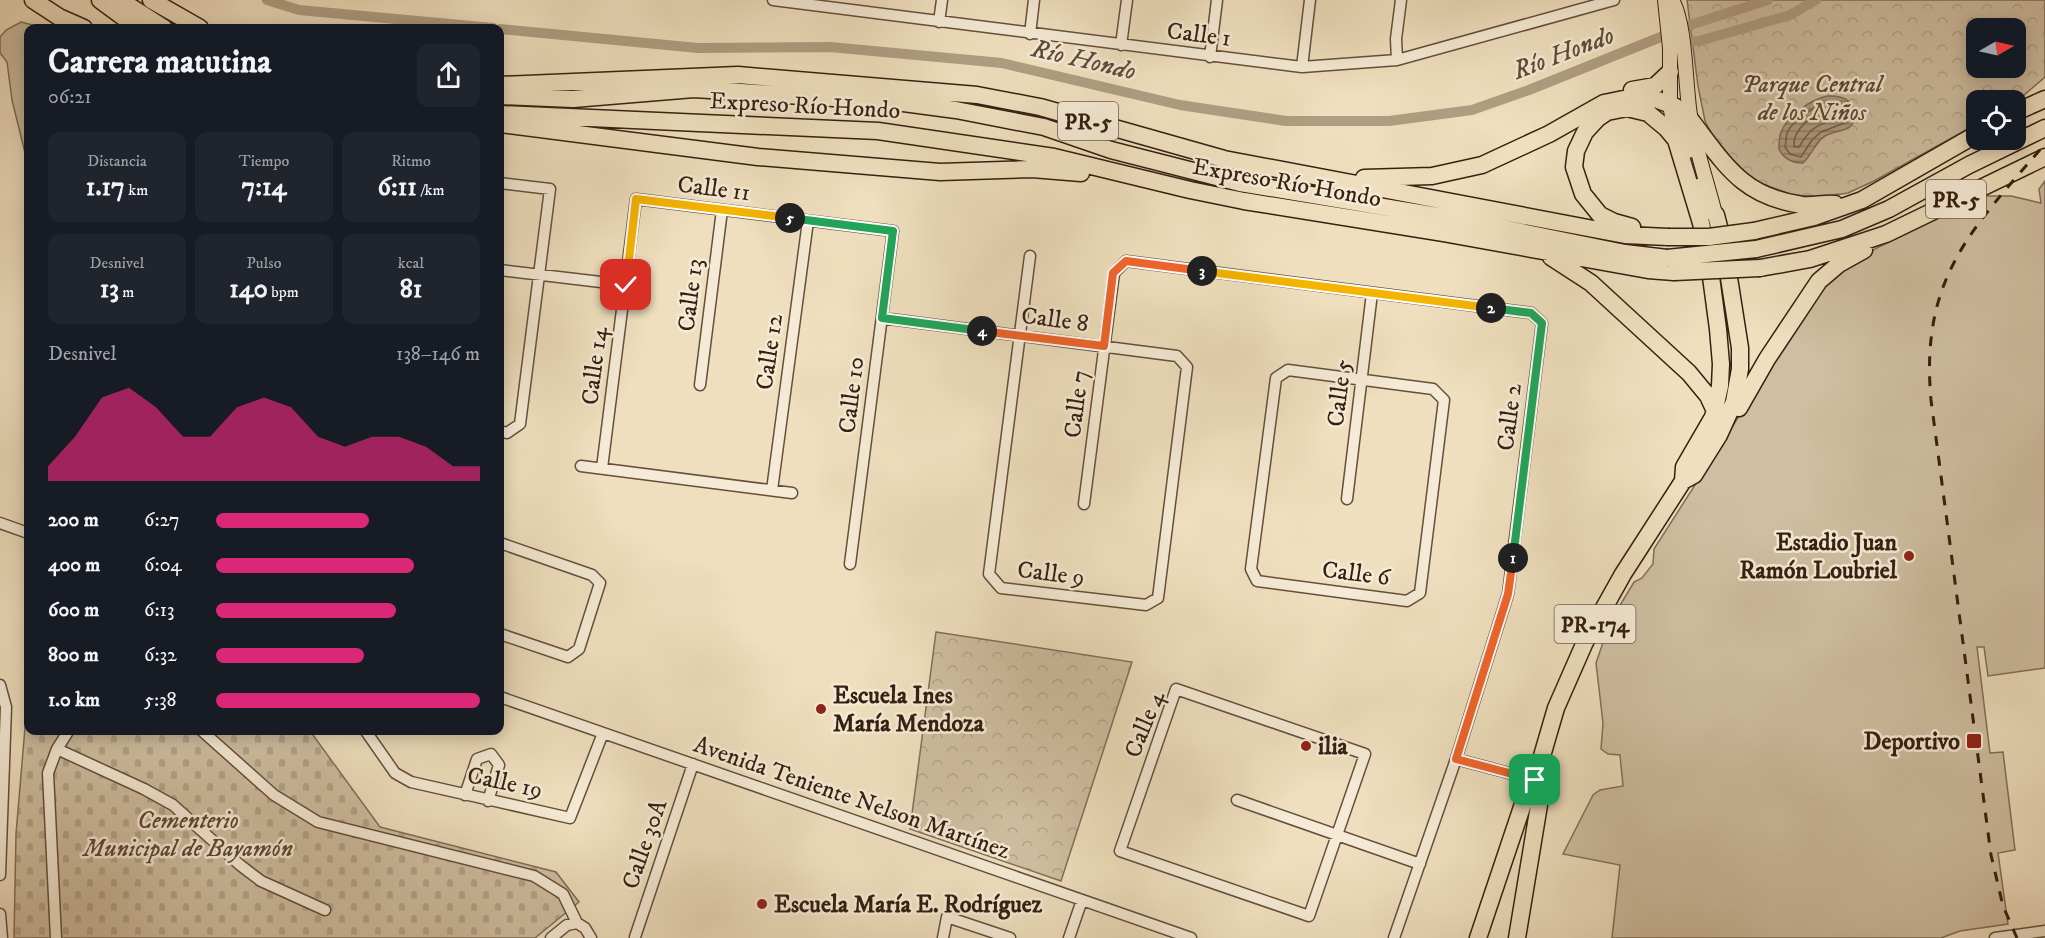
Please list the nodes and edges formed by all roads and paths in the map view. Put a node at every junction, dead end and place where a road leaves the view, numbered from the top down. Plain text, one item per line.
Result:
1 (33, 0) edge
2 (100, 0) edge
3 (120, 0) edge
4 (136, 0) edge
5 (151, 0) edge
6 (773, 0) edge
7 (942, 0) edge
8 (1034, 0) edge
9 (1127, 0) edge
10 (1217, 0) edge
11 (1310, 0) edge
12 (1401, 0) edge
13 (1614, 0) edge
14 (850, 5) edge
15 (1670, 5) edge
16 (939, 22) junction
17 (75, 24) edge
18 (133, 24) edge
19 (158, 24) edge
20 (170, 24) edge
21 (193, 24) edge
22 (1030, 34) junction
23 (1121, 45) junction
24 (1210, 57) junction
25 (1397, 60) junction
26 (1302, 67) junction
27 (1677, 73) junction
28 (504, 85) edge
29 (504, 96) edge
30 (2042, 97) edge
31 (1670, 104) junction
32 (504, 105) edge
33 (2026, 106) edge
34 (504, 114) edge
35 (1690, 119) junction
36 (504, 125) edge
37 (810, 127) junction
38 (2045, 128) edge
39 (1539, 137) junction
40 (1676, 140) junction
41 (1966, 140) edge
42 (2045, 150) edge
43 (2045, 157) edge
44 (2045, 164) edge
45 (2027, 165) junction
46 (1290, 173) junction
47 (504, 183) edge
48 (1177, 187) junction
49 (1882, 188) junction
50 (636, 199) joint
51 (1848, 206) junction
52 (722, 210) junction
53 (1716, 215) junction
54 (808, 221) junction
55 (893, 231) joint
56 (1886, 234) junction
57 (1668, 237) junction
58 (1804, 237) junction
59 (1540, 251) junction
60 (1030, 255) dead end
61 (1671, 265) junction
62 (504, 271) edge
63 (1113, 273) joint
64 (539, 275) junction
65 (626, 285) junction
66 (1372, 292) junction
67 (882, 318) junction
68 (1019, 336) junction
69 (1104, 346) junction
70 (1767, 359) junction
71 (1740, 363) junction
72 (1721, 364) junction
73 (1689, 373) junction
74 (1362, 379) junction
75 (700, 385) dead end
76 (1184, 396) joint
77 (1722, 413) junction
78 (504, 433) edge
79 (581, 466) dead end
80 (602, 468) junction
81 (772, 490) junction
82 (792, 493) dead end
83 (1347, 499) dead end
84 (1084, 504) dead end
85 (0, 523) edge
86 (24, 532) edge
87 (504, 544) edge
88 (850, 564) dead end
89 (504, 635) edge
90 (0, 685) edge
91 (504, 698) edge
92 (603, 733) junction
93 (66, 735) edge
94 (207, 735) edge
95 (368, 735) edge
96 (57, 749) junction
97 (1456, 759) junction
98 (693, 764) junction
99 (1535, 780) junction
100 (465, 795) junction
101 (1237, 800) dead end
102 (488, 801) junction
103 (1337, 835) junction
104 (1420, 864) junction
105 (0, 874) edge
106 (1082, 900) junction
107 (325, 910) dead end
108 (0, 914) edge
109 (577, 923) junction
110 (2045, 931) edge
111 (634, 937) edge
112 (2, 938) edge
113 (56, 938) edge
114 (551, 938) edge
115 (591, 938) edge
116 (943, 938) edge
117 (1010, 938) edge
118 (1069, 938) edge
119 (1191, 938) edge
120 (1394, 938) edge
121 (1478, 938) edge
122 (1517, 938) edge
123 (1995, 938) edge

1 - 17 highway
2 - 18 highway
3 - 19 highway
4 - 20 highway
5 - 21 highway
6 - 14 street, Calle 1
7 - 16 street
8 - 22 street
9 - 23 street
10 - 24 street
11 - 26 street
12 - 25 street
13 - 25 street, Calle 1
14 - 16 street, Calle 1
15 - 27 main road
16 - 22 street, Calle 1
22 - 23 street, Calle 1
23 - 24 street, Calle 1
24 - 26 street, Calle 1
25 - 26 street, Calle 1
27 - 31 main road
27 - 35 main road
27 - 39 highway
28 - 46 highway, Expreso Río Hondo / PR-5
29 - 61 highway
30 - 33 highway
31 - 39 highway
31 - 40 main road
31 - 53 highway
32 - 37 highway
34 - 37 highway, Expreso Río Hondo / PR-5
35 - 51 highway
35 - 53 main road
36 - 48 highway
37 - 48 highway, Expreso Río Hondo / PR-5
38 - 58 highway
39 - 46 highway
40 - 57 highway
40 - 72 highway, PR-174
41 - 49 highway, Expreso Río Hondo / PR-5
42 - 45 highway
43 - 45 highway, Expreso Río Hondo / PR-5
44 - 45 highway
45 - 56 highway, Expreso Río Hondo / PR-5
46 - 57 highway, Expreso Río Hondo / PR-5
47 - 64 street
48 - 59 highway, Expreso Río Hondo / PR-5
49 - 51 highway, Expreso Río Hondo / PR-5
49 - 58 highway
50 - 52 street, Calle 11
50 - 65 street, Calle 14
51 - 57 highway, Expreso Río Hondo / PR-5, bridge
52 - 54 street, Calle 11
52 - 75 street, Calle 13
53 - 71 highway, PR-174
54 - 55 street, Calle 11
54 - 81 street, Calle 12
55 - 67 street, Calle 10
56 - 61 highway, Expreso Río Hondo / PR-5, bridge
56 - 70 highway
58 - 61 highway, bridge
59 - 61 highway, Expreso Río Hondo / PR-5
59 - 73 highway
60 - 68 street, Calle 9
62 - 64 street
63 - 66 street, Calle 2
63 - 69 street, Calle 7
64 - 65 street
64 - 78 street
65 - 80 street, Calle 14
66 - 74 street, Calle 5
66 - 97 street, Calle 2
67 - 68 street, Calle 8
67 - 88 street, Calle 10
68 - 69 street, Calle 8
68 - 76 street, Calle 9
69 - 76 street, Calle 8
69 - 84 street, Calle 7
70 - 71 highway
70 - 77 highway
71 - 72 highway
71 - 77 highway, PR-174
72 - 73 highway
72 - 77 highway, PR-174
73 - 77 highway
74 - 74 street, Calle 6
74 - 83 street, Calle 5
77 - 99 highway, PR-174
79 - 80 street
80 - 81 street
81 - 82 street
85 - 86 street
87 - 89 street
90 - 105 street
91 - 92 street, Avenida Teniente Nelson Martínez
92 - 98 street, Avenida Teniente Nelson Martínez
92 - 102 street, Calle 19
93 - 96 street
94 - 109 street
95 - 100 street, Calle 19
96 - 107 street
96 - 113 street
97 - 99 street
97 - 104 street, Calle 2
98 - 106 street, Avenida Teniente Nelson Martínez
98 - 111 street, Calle 30A
99 - 121 highway, PR-174
99 - 122 highway, PR-174
100 - 102 street, Calle 19
100 - 102 street
101 - 103 street
103 - 103 street, Calle 4
103 - 104 street
104 - 120 street, Calle 2
106 - 118 street
106 - 119 street, Avenida Teniente Nelson Martínez
108 - 112 street
109 - 114 street
109 - 115 street
110 - 123 street
116 - 117 street

